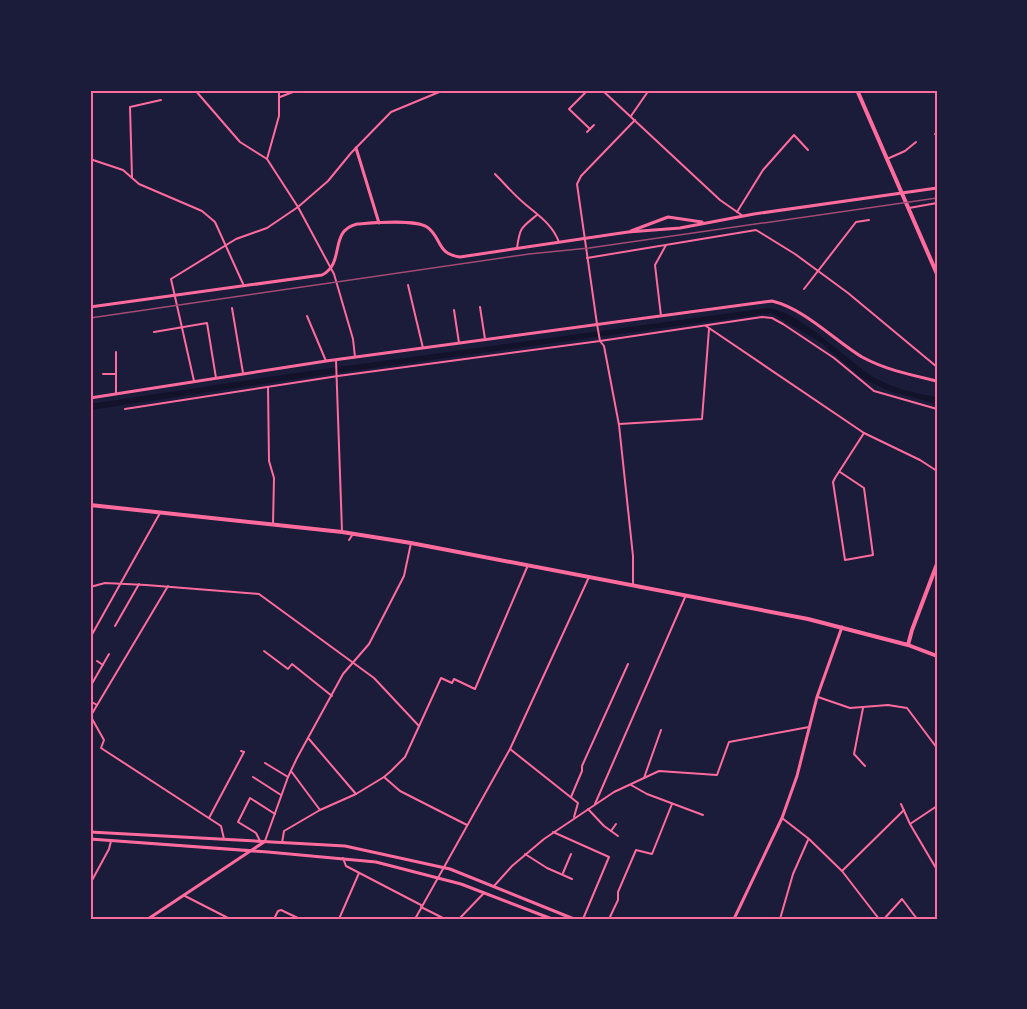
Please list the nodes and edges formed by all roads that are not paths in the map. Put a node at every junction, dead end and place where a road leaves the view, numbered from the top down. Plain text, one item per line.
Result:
1 (195, 90) edge
2 (279, 90) edge
3 (298, 90) edge
4 (444, 90) edge
5 (588, 90) edge
6 (602, 90) edge
7 (649, 90) edge
8 (857, 90) edge
9 (280, 97) junction
10 (161, 100) dead end
11 (631, 116) junction
12 (635, 120) junction
13 (594, 125) dead end
14 (590, 129) junction
15 (587, 132) dead end
16 (916, 142) dead end
17 (356, 148) junction
18 (808, 150) dead end
19 (90, 159) edge
20 (267, 159) junction
21 (887, 159) junction
22 (495, 174) dead end
23 (132, 177) junction
24 (937, 188) edge
25 (902, 193) junction
26 (937, 203) edge
27 (298, 207) junction
28 (909, 208) junction
29 (737, 212) junction
30 (538, 214) junction
31 (743, 216) junction
32 (869, 220) dead end
33 (704, 223) junction
34 (379, 224) junction
35 (628, 232) junction
36 (585, 238) junction
37 (560, 242) junction
38 (226, 245) junction
39 (666, 245) junction
40 (517, 248) junction
41 (587, 258) junction
42 (330, 270) junction
43 (818, 271) junction
44 (937, 274) edge
45 (408, 285) dead end
46 (244, 286) junction
47 (804, 289) dead end
48 (174, 296) junction
49 (90, 307) edge
50 (480, 307) dead end
51 (232, 308) dead end
52 (454, 310) dead end
53 (307, 316) dead end
54 (661, 316) junction
55 (706, 325) junction
56 (597, 326) junction
57 (181, 327) junction
58 (709, 329) junction
59 (154, 332) dead end
60 (485, 339) junction
61 (600, 339) junction
62 (459, 343) junction
63 (423, 348) junction
64 (116, 352) dead end
65 (355, 357) junction
66 (326, 361) junction
67 (336, 361) junction
68 (937, 367) edge
69 (243, 373) junction
70 (103, 374) dead end
71 (116, 374) junction
72 (337, 375) junction
73 (216, 378) junction
74 (194, 381) junction
75 (937, 381) edge
76 (268, 387) junction
77 (116, 394) junction
78 (90, 398) edge
79 (125, 409) dead end
80 (937, 409) edge
81 (619, 424) junction
82 (864, 433) junction
83 (937, 471) edge
84 (840, 472) junction
85 (90, 505) edge
86 (160, 513) junction
87 (273, 525) junction
88 (342, 532) junction
89 (353, 534) junction
90 (349, 540) dead end
91 (411, 543) junction
92 (937, 564) edge
93 (528, 565) junction
94 (589, 577) junction
95 (122, 584) junction
96 (139, 584) junction
97 (168, 586) junction
98 (633, 586) junction
99 (90, 587) edge
100 (686, 596) junction
101 (115, 626) dead end
102 (842, 627) junction
103 (90, 638) edge
104 (908, 645) junction
105 (264, 651) dead end
106 (109, 654) dead end
107 (937, 656) edge
108 (97, 661) dead end
109 (352, 663) junction
110 (103, 664) junction
111 (628, 664) dead end
112 (90, 687) edge
113 (332, 696) junction
114 (818, 697) junction
115 (90, 701) edge
116 (97, 705) junction
117 (863, 708) junction
118 (90, 717) edge
119 (420, 726) junction
120 (809, 727) junction
121 (661, 730) dead end
122 (308, 739) junction
123 (937, 748) edge
124 (510, 749) junction
125 (241, 750) dead end
126 (265, 763) dead end
127 (865, 766) dead end
128 (291, 771) junction
129 (253, 777) dead end
130 (288, 777) junction
131 (384, 777) junction
132 (644, 778) junction
133 (631, 785) junction
134 (356, 794) junction
135 (282, 795) junction
136 (571, 797) junction
137 (595, 804) junction
138 (672, 804) junction
139 (901, 804) dead end
140 (937, 806) edge
141 (588, 809) junction
142 (321, 810) junction
143 (904, 810) junction
144 (275, 814) junction
145 (703, 815) dead end
146 (209, 818) junction
147 (574, 818) junction
148 (782, 818) junction
149 (616, 824) dead end
150 (910, 824) junction
151 (466, 825) junction
152 (611, 831) junction
153 (90, 832) edge
154 (554, 832) junction
155 (618, 836) dead end
156 (90, 839) edge
157 (224, 839) junction
158 (809, 839) junction
159 (111, 841) junction
160 (260, 841) junction
161 (265, 842) junction
162 (282, 843) junction
163 (251, 850) junction
164 (525, 854) junction
165 (571, 854) dead end
166 (343, 858) junction
167 (443, 867) junction
168 (937, 869) edge
169 (842, 872) junction
170 (359, 873) junction
171 (562, 874) junction
172 (438, 877) junction
173 (572, 879) dead end
174 (90, 884) edge
175 (494, 886) junction
176 (484, 892) junction
177 (183, 895) junction
178 (421, 906) junction
179 (148, 919) edge
180 (230, 919) edge
181 (274, 919) edge
182 (300, 919) edge
183 (339, 919) edge
184 (415, 919) edge
185 (445, 919) edge
186 (459, 919) edge
187 (552, 919) edge
188 (574, 919) edge
189 (583, 919) edge
190 (609, 919) edge
191 (734, 919) edge
192 (780, 919) edge
193 (879, 919) edge
194 (884, 919) edge
195 (917, 919) edge

1 - 20 street
2 - 9 street
3 - 9 street
4 - 17 street
5 - 14 street
6 - 11 street
7 - 11 street
8 - 21 main road
9 - 20 street
10 - 23 street
11 - 12 street
12 - 29 street
12 - 36 street
13 - 14 street
14 - 15 street
16 - 21 street
17 - 27 street
17 - 34 street
18 - 29 street
19 - 23 street
20 - 27 street
21 - 25 main road
22 - 30 street
23 - 38 street
24 - 25 street
25 - 28 main road
25 - 31 street
26 - 28 street
27 - 38 street
27 - 42 street
28 - 44 main road
29 - 31 street
30 - 37 street
30 - 40 street
31 - 33 street
32 - 43 street
33 - 35 street
33 - 35 street
34 - 40 street
34 - 42 street
35 - 36 street
36 - 37 street
36 - 41 street
37 - 40 street
38 - 46 street
38 - 48 street
39 - 41 street
39 - 43 street
39 - 54 street
41 - 56 street
42 - 46 street
42 - 65 street
43 - 47 street
43 - 68 street
45 - 63 street
46 - 48 street
48 - 49 street
48 - 57 street
50 - 60 street
51 - 69 street
52 - 62 street
53 - 66 street
54 - 56 street
54 - 75 street
55 - 58 street
55 - 61 street
55 - 80 street
56 - 60 street
56 - 61 street
57 - 59 street
57 - 73 street
57 - 74 street
58 - 81 street
58 - 82 street
60 - 62 street
61 - 72 street
61 - 81 street
62 - 63 street
63 - 65 street
64 - 71 street
65 - 67 street
66 - 67 street
66 - 69 street
67 - 72 street
69 - 73 street
70 - 71 street
71 - 77 street
72 - 76 street
72 - 88 street
73 - 74 street
74 - 77 street
76 - 79 street
76 - 87 street
77 - 78 street
81 - 98 street
82 - 83 street
82 - 84 street
84 - 84 street
85 - 86 main road
86 - 87 main road
86 - 95 street
87 - 88 main road
88 - 89 main road
89 - 90 street
89 - 91 main road
91 - 93 main road
91 - 109 street
92 - 104 main road
93 - 94 main road
93 - 119 street
94 - 98 main road
94 - 124 street
95 - 96 street
95 - 99 street
95 - 103 street
96 - 97 street
96 - 101 street
97 - 109 street
97 - 116 street
98 - 100 main road
100 - 102 main road
100 - 137 street
102 - 104 main road
102 - 114 street
104 - 107 main road
105 - 113 street
106 - 110 street
108 - 110 street
109 - 113 street
109 - 119 street
110 - 112 street
111 - 136 street
113 - 122 street
114 - 117 street
114 - 120 street
115 - 116 street
116 - 118 street
117 - 123 street
117 - 127 street
118 - 146 street
119 - 131 street
120 - 132 street
120 - 148 street
121 - 132 street
122 - 128 street
122 - 134 street
124 - 136 street
124 - 151 street
125 - 146 street
126 - 130 street
128 - 130 street
128 - 142 street
129 - 135 street
130 - 135 street
131 - 134 street
131 - 151 street
132 - 133 street
133 - 137 street
133 - 138 street
134 - 142 street
135 - 144 street
136 - 147 street
137 - 141 street
138 - 145 street
138 - 190 street
139 - 143 street
140 - 150 street
141 - 147 street
141 - 152 street
142 - 162 street
143 - 150 street
143 - 169 street
144 - 160 street
144 - 161 street
146 - 157 street
147 - 154 street
148 - 158 street
148 - 191 street
149 - 152 street
150 - 168 street
151 - 167 street
152 - 155 street
153 - 157 street
154 - 164 street
154 - 189 street
156 - 159 street
157 - 160 street
158 - 169 street
158 - 192 street
159 - 163 street
159 - 174 street
160 - 161 street
161 - 162 street
161 - 163 street
162 - 167 street
163 - 166 street
163 - 177 street
164 - 171 street
164 - 175 street
165 - 171 street
166 - 170 street
166 - 172 street
167 - 172 street
167 - 175 street
169 - 193 street
170 - 178 street
170 - 183 street
171 - 173 street
172 - 176 street
172 - 178 street
175 - 188 street
176 - 186 street
176 - 187 street
177 - 179 street
177 - 180 street
178 - 184 street
178 - 185 street
181 - 182 street
194 - 195 street

